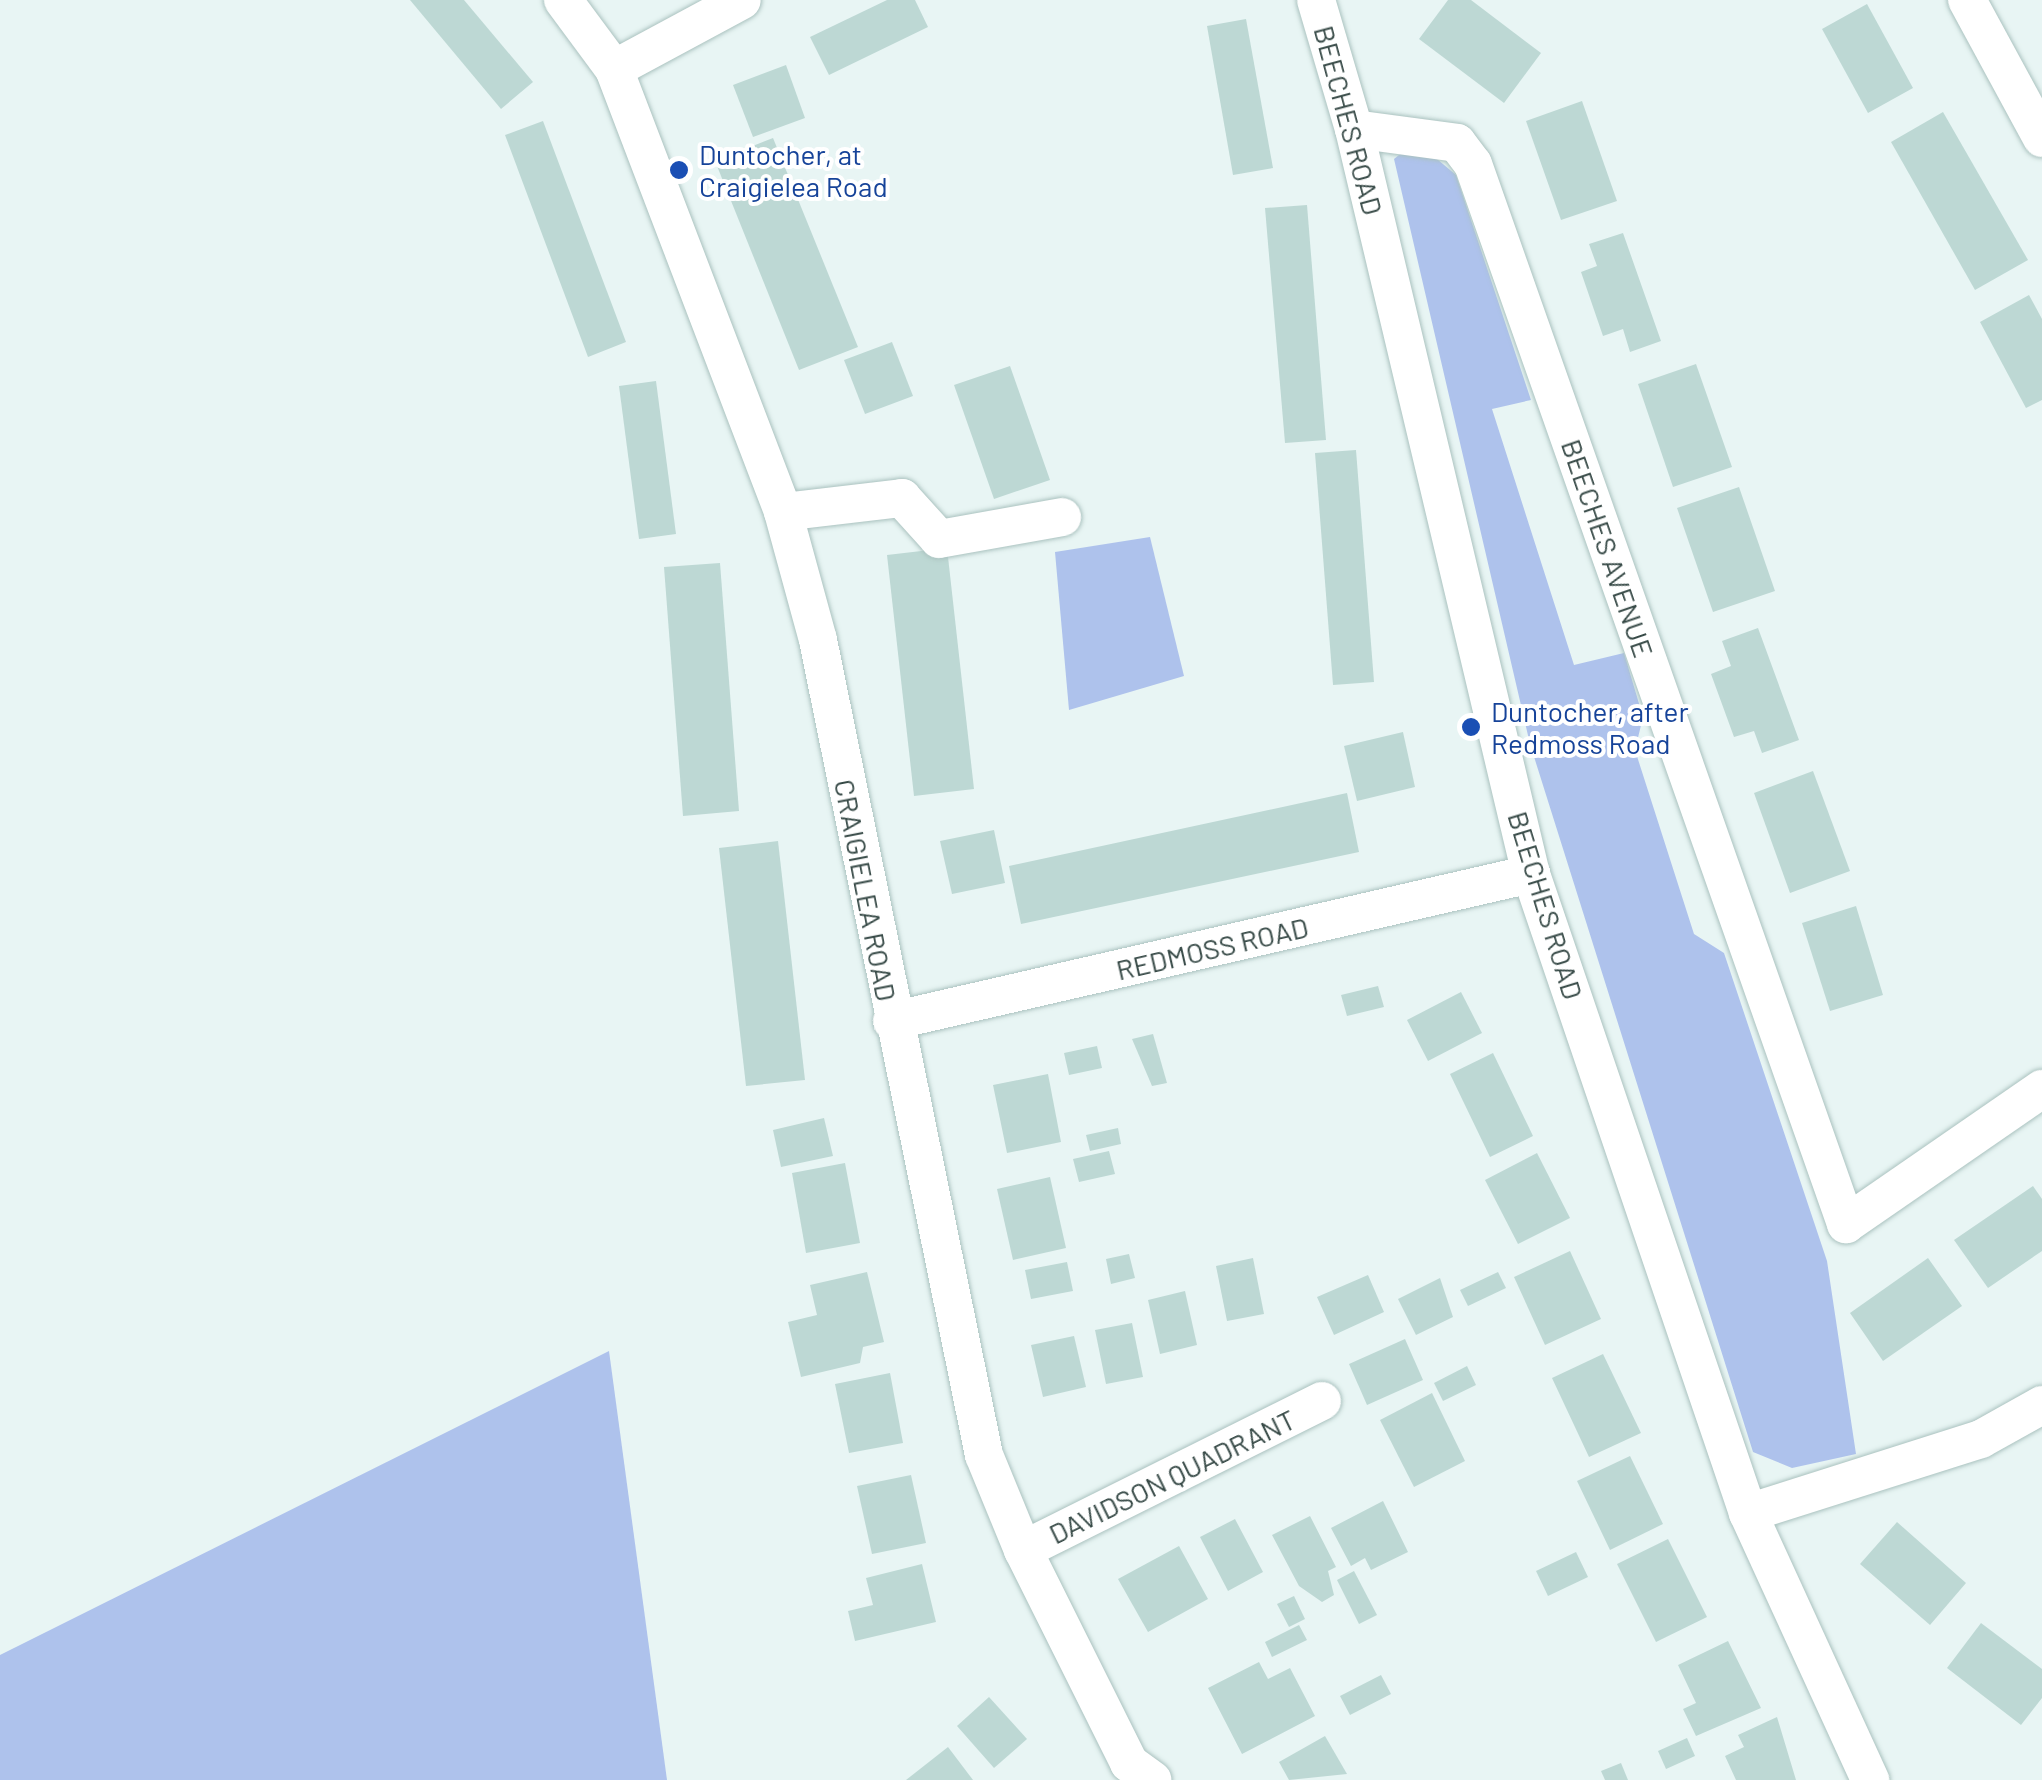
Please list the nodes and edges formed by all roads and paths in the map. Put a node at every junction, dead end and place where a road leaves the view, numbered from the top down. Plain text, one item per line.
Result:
1 (563, 0) edge
2 (742, 0) edge
3 (1316, 0) edge
4 (1967, 0) edge
5 (614, 69) junction
6 (1354, 129) junction
7 (2042, 138) edge
8 (783, 512) junction
9 (1062, 517) dead end
10 (1531, 874) junction
11 (892, 1022) junction
12 (2042, 1089) edge
13 (1322, 1402) dead end
14 (2042, 1405) edge
15 (1748, 1513) junction
16 (1022, 1550) junction
17 (1131, 1774) edge
18 (1870, 1780) edge

1 - 5 street, CRAIGIELEA ROAD
2 - 5 street
3 - 6 street, BEECHES ROAD
4 - 7 street
5 - 8 street, CRAIGIELEA ROAD
6 - 10 street, BEECHES ROAD
6 - 12 street, BEECHES AVENUE
8 - 9 street
8 - 11 street, CRAIGIELEA ROAD
10 - 11 street, REDMOSS ROAD
10 - 15 street, BEECHES ROAD
11 - 16 street, CRAIGIELEA ROAD
13 - 16 street, DAVIDSON QUADRANT
14 - 15 street
15 - 18 street, BEECHES ROAD
16 - 17 street, CRAIGIELEA ROAD

